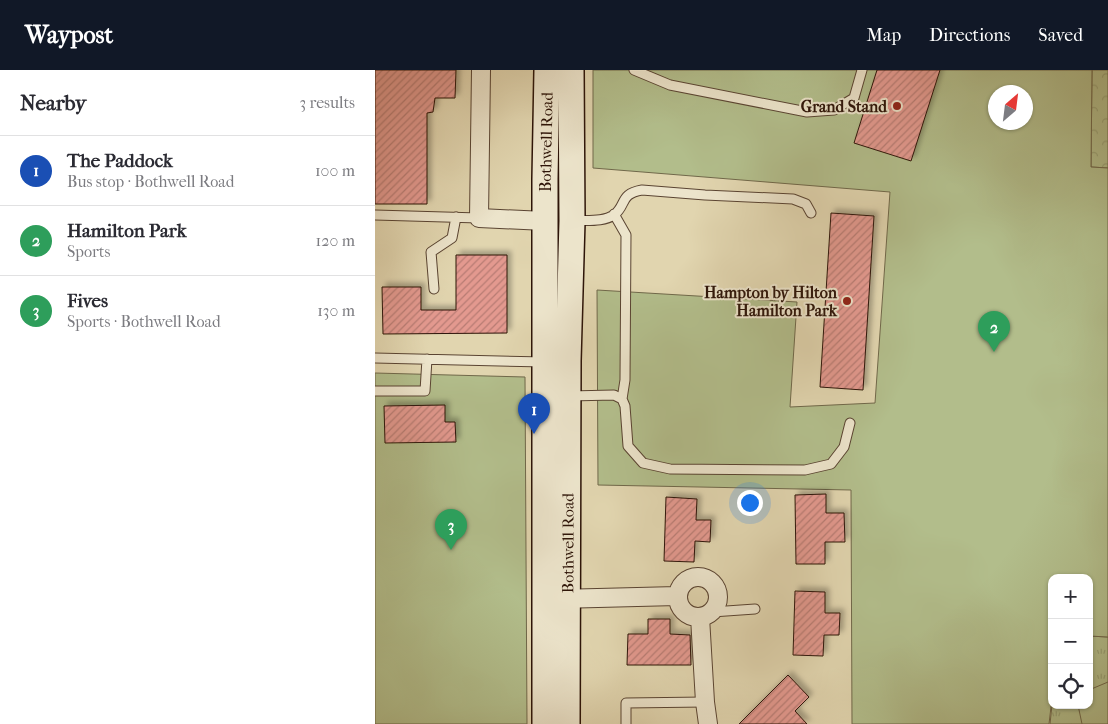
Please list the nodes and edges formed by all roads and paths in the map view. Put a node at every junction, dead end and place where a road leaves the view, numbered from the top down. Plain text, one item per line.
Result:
1 (481, 70) edge
2 (547, 70) edge
3 (571, 70) edge
4 (634, 70) edge
5 (862, 70) edge
6 (811, 213) dead end
7 (614, 214) junction
8 (375, 215) edge
9 (456, 217) junction
10 (479, 218) junction
11 (545, 221) junction
12 (572, 221) junction
13 (434, 289) dead end
14 (375, 358) edge
15 (427, 359) junction
16 (557, 362) junction
17 (375, 391) edge
18 (569, 396) junction
19 (622, 400) junction
20 (850, 423) dead end
21 (677, 596) junction
22 (556, 599) junction
23 (755, 609) dead end
24 (706, 614) junction
25 (705, 702) junction
26 (545, 724) edge
27 (567, 724) edge
28 (626, 724) edge
29 (708, 724) edge

1 - 10 street
2 - 11 main road, Bothwell Road
3 - 12 main road, Bothwell Road
4 - 5 lane
6 - 7 lane
7 - 12 lane
7 - 19 lane
8 - 9 lane
9 - 10 lane
9 - 13 lane
10 - 11 street
11 - 12 main road
11 - 16 main road, Bothwell Road
12 - 16 main road, Bothwell Road
14 - 15 lane
15 - 16 lane
15 - 17 lane
16 - 18 main road, Bothwell Road
16 - 22 main road, Bothwell Road
18 - 19 lane
18 - 22 main road, Bothwell Road
19 - 20 lane
21 - 22 street
21 - 24 street
21 - 24 street
22 - 26 main road, Bothwell Road
22 - 27 main road, Bothwell Road
23 - 24 lane
24 - 25 street
25 - 28 lane
25 - 29 street

